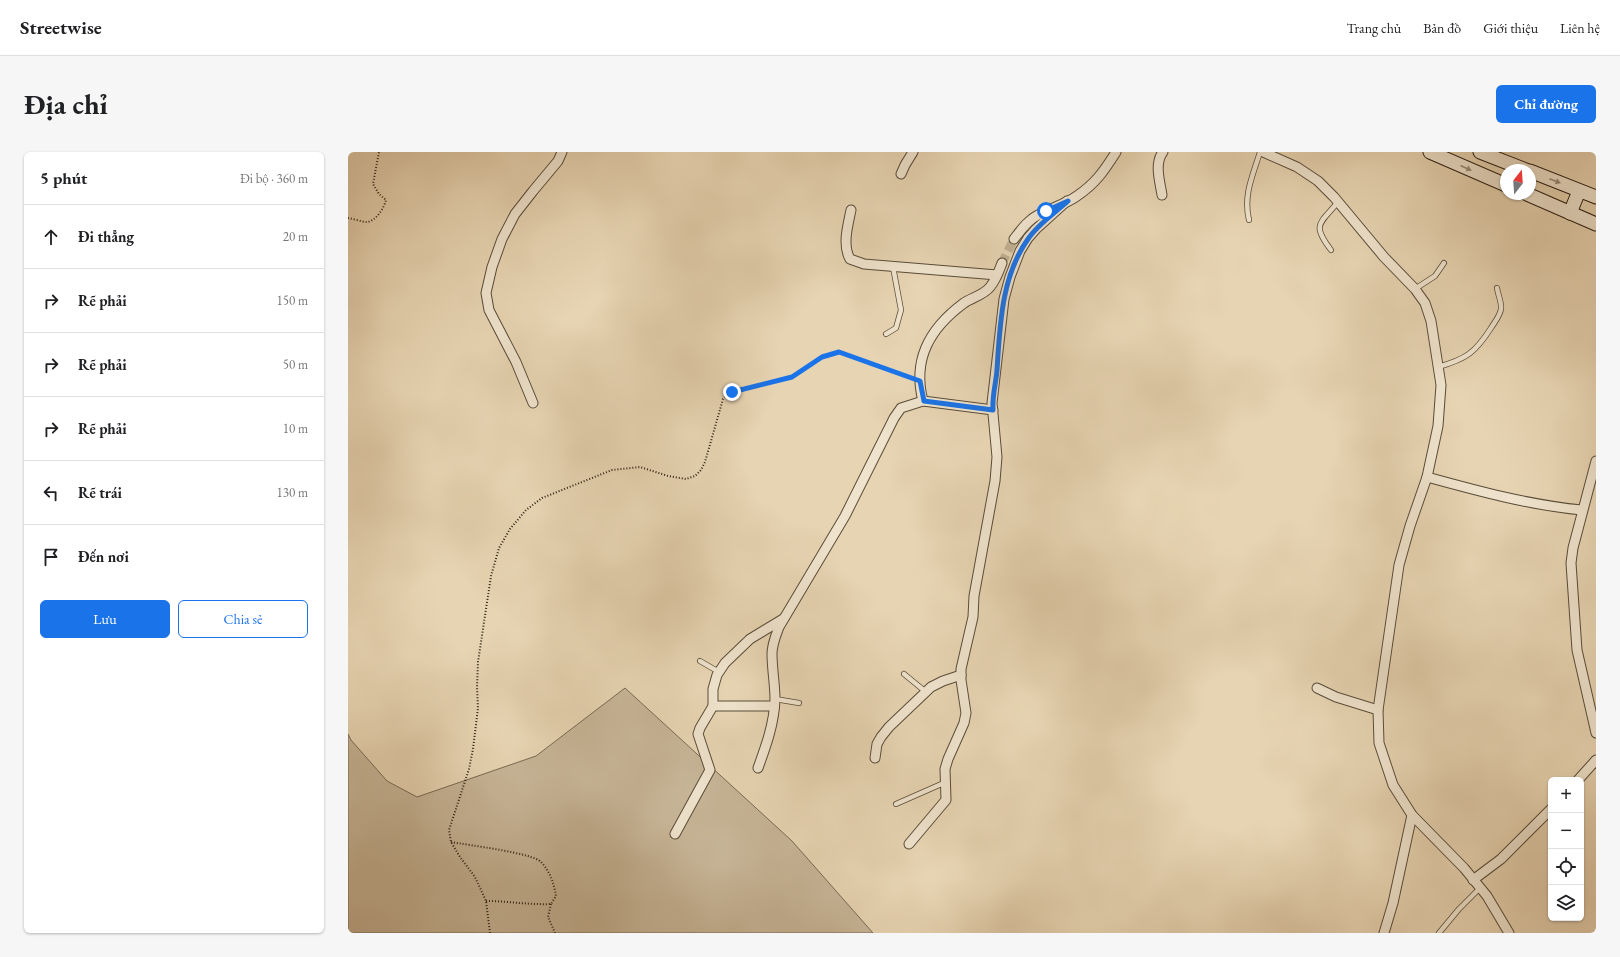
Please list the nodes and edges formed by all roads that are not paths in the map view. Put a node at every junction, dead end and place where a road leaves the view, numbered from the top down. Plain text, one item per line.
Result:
1 (562, 152) edge
2 (913, 152) edge
3 (1116, 152) edge
4 (1163, 152) edge
5 (1260, 152) edge
6 (1264, 152) edge
7 (1430, 152) edge
8 (1480, 152) edge
9 (1511, 164) edge
10 (901, 174) dead end
11 (1536, 174) edge
12 (1500, 182) edge
13 (1579, 191) junction
14 (1162, 195) dead end
15 (1596, 197) edge
16 (1536, 198) edge
17 (1068, 201) junction
18 (1338, 202) junction
19 (851, 210) dead end
20 (1570, 213) junction
21 (1250, 220) dead end
22 (1596, 224) edge
23 (1014, 238) tunnel mouth
24 (1331, 250) dead end
25 (1002, 262) tunnel mouth
26 (1444, 263) dead end
27 (893, 267) junction
28 (997, 275) junction
29 (1415, 288) junction
30 (1497, 288) dead end
31 (886, 334) dead end
32 (1438, 367) junction
33 (924, 401) junction
34 (533, 403) dead end
35 (993, 410) junction
36 (1596, 461) edge
37 (1427, 476) junction
38 (1582, 510) junction
39 (784, 619) junction
40 (700, 661) dead end
41 (720, 672) junction
42 (904, 674) dead end
43 (961, 675) junction
44 (1316, 688) dead end
45 (926, 692) junction
46 (774, 702) junction
47 (799, 702) dead end
48 (713, 706) junction
49 (1378, 710) junction
50 (1596, 733) edge
51 (875, 758) dead end
52 (1596, 760) edge
53 (758, 768) dead end
54 (1581, 777) edge
55 (946, 782) junction
56 (896, 804) dead end
57 (1548, 812) edge
58 (1412, 815) junction
59 (674, 834) dead end
60 (909, 844) dead end
61 (1473, 880) junction
62 (1480, 888) junction
63 (1384, 933) edge
64 (1439, 933) edge
65 (1509, 933) edge

1 - 34 street
2 - 10 street
3 - 17 street
4 - 14 street
5 - 21 lane
6 - 18 street
7 -> 12 main road
8 - 9 main road
11 -> 13 main road
13 - 15 main road
13 - 20 main road
16 - 20 main road
17 - 23 street
17 - 35 street
18 - 24 lane
18 - 29 street
19 - 27 street
20 - 22 main road
25 - 28 street
26 - 29 lane
27 - 28 street
27 - 31 lane
28 - 33 street
29 - 32 street
30 - 32 lane
32 - 37 street
33 - 35 street
33 - 39 street
35 - 43 street
36 - 38 street
37 - 38 street
37 - 49 street
38 - 50 street
39 - 41 street
39 - 46 street
40 - 41 lane
41 - 48 street
42 - 45 lane
43 - 45 street
43 - 55 street
44 - 49 street
45 - 51 street
46 - 47 lane
46 - 48 street
46 - 53 street
48 - 59 street
49 - 58 street
52 - 54 street
55 - 56 lane
55 - 60 street
57 - 61 street
58 - 61 street
58 - 63 street
61 - 62 street
62 - 64 lane
62 - 65 street

